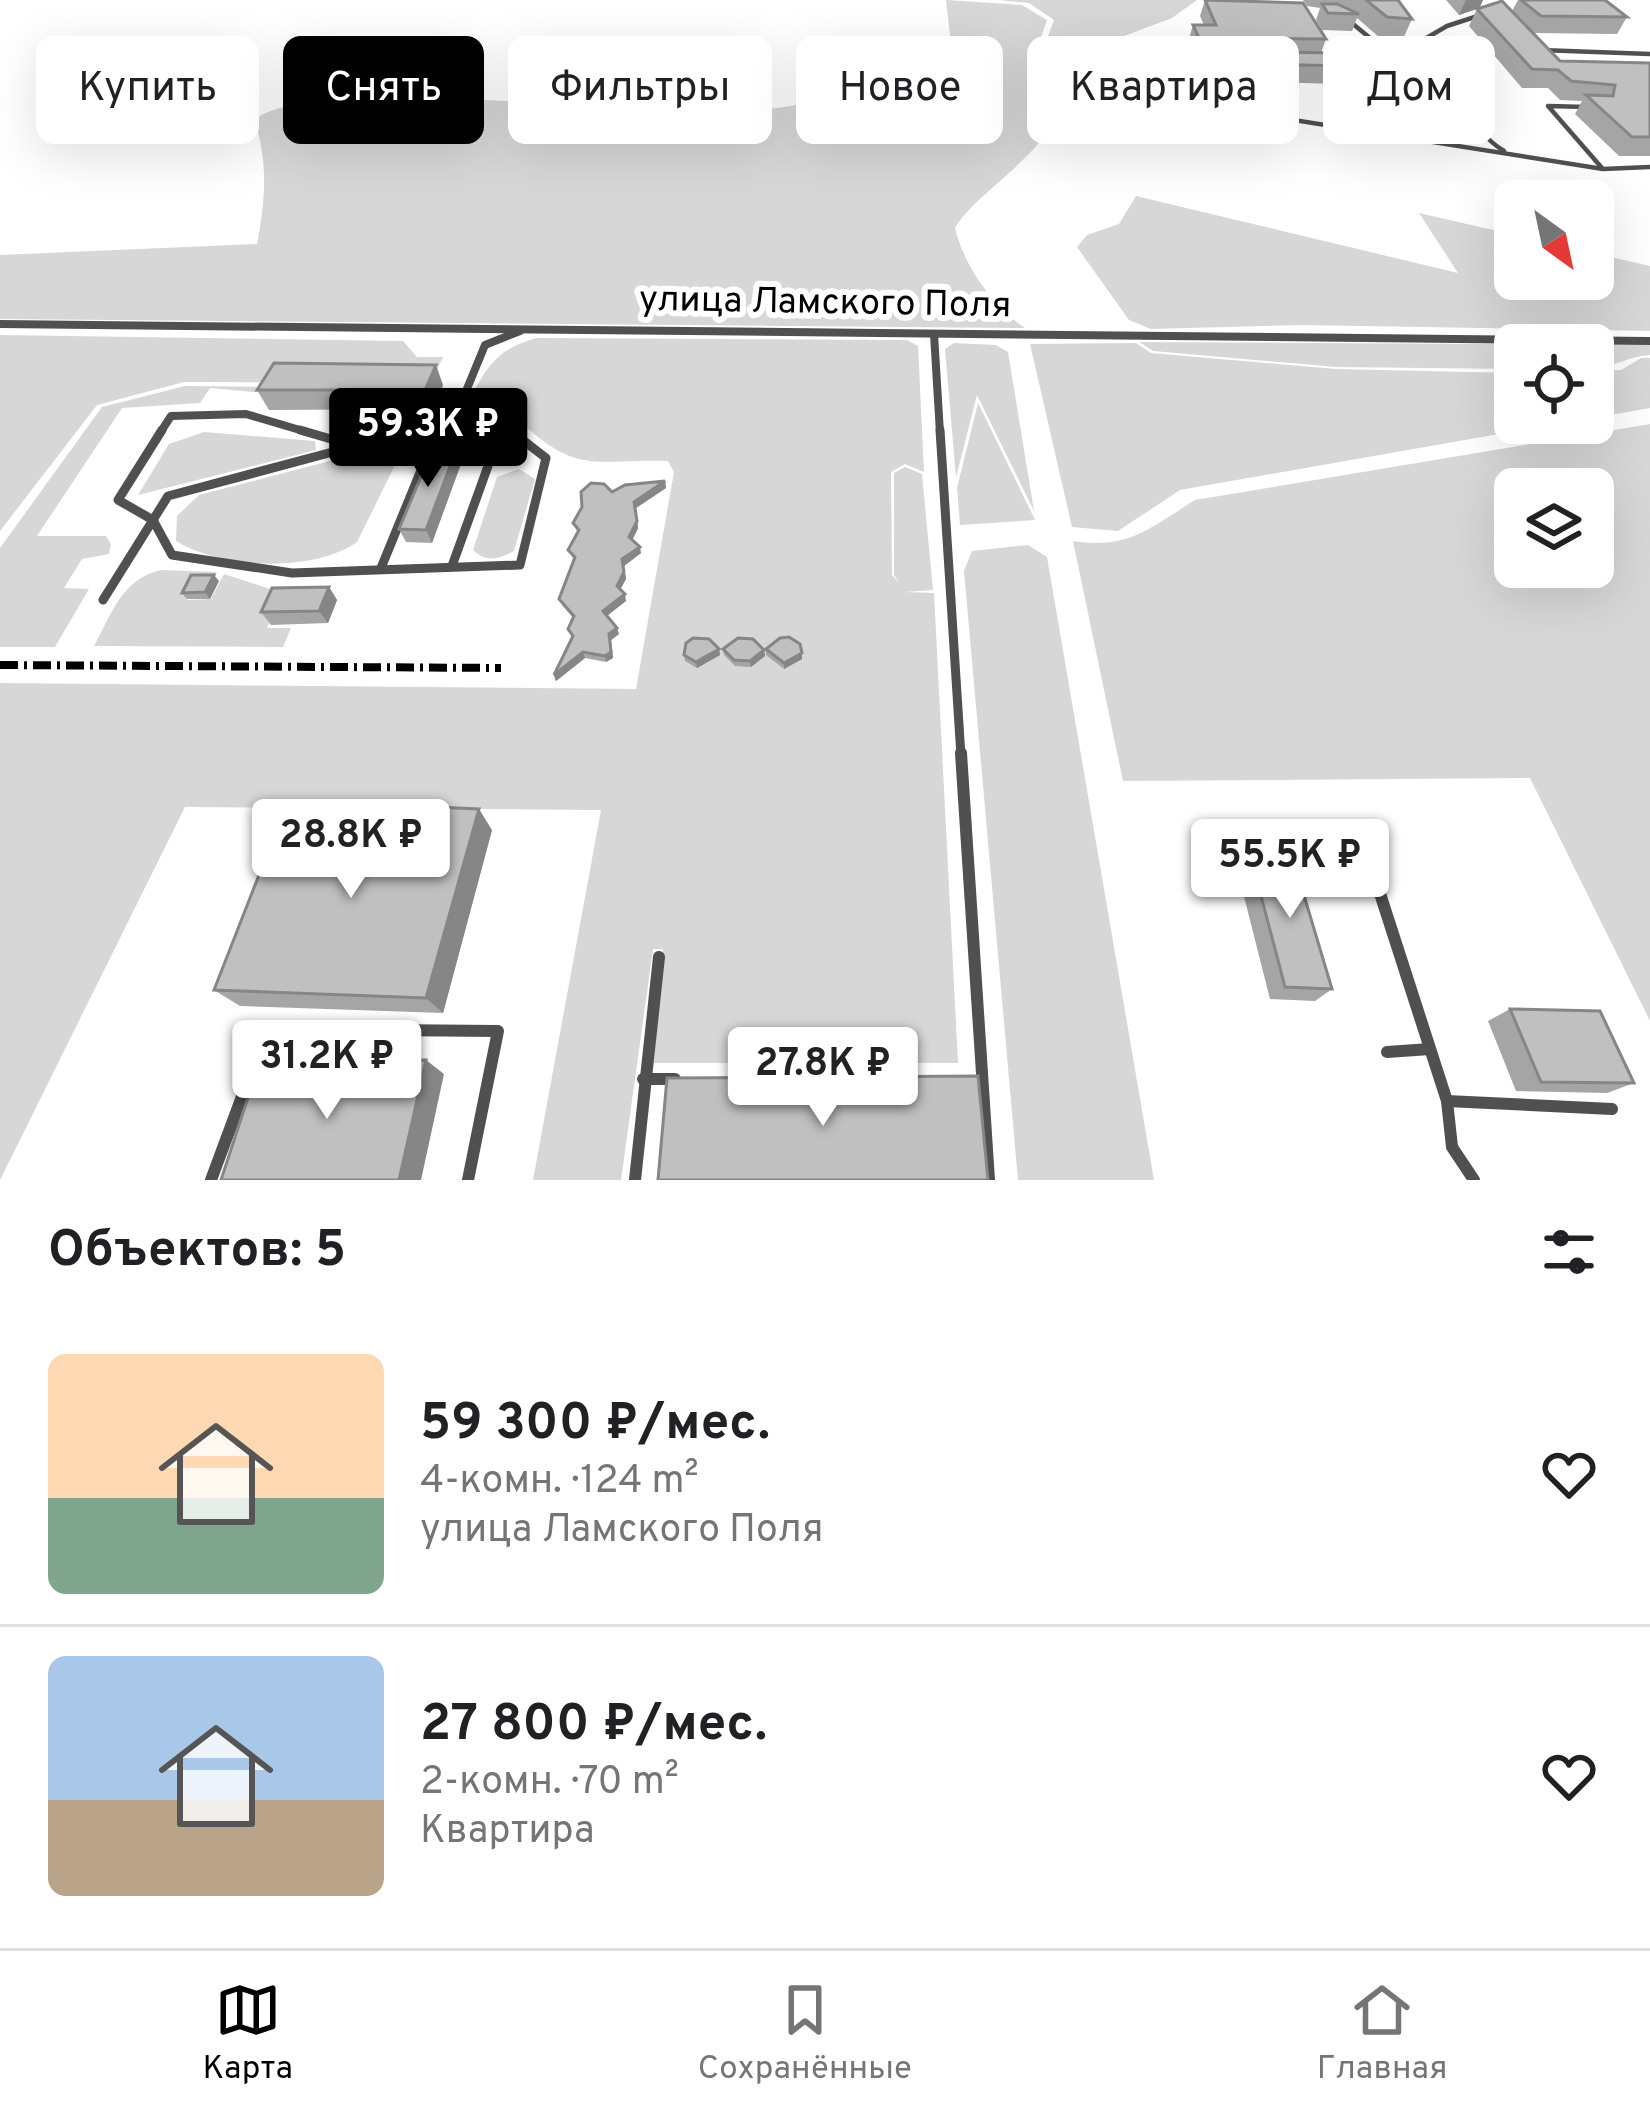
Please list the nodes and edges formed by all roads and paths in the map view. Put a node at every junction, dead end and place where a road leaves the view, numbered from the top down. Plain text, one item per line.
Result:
1 (1496, 11) edge
2 (1332, 14) edge
3 (1368, 36) edge
4 (1430, 36) edge
5 (1525, 37) edge
6 (1650, 54) edge
7 (1320, 63) edge
8 (1323, 63) edge
9 (1599, 107) edge
10 (1299, 121) edge
11 (1493, 144) edge
12 (1508, 154) junction
13 (1650, 167) edge
14 (1603, 169) junction
15 (0, 324) edge
16 (520, 331) junction
17 (934, 334) junction
18 (1650, 340) edge
19 (464, 396) junction
20 (467, 407) junction
21 (502, 424) junction
22 (435, 436) junction
23 (356, 446) junction
24 (153, 520) junction
25 (452, 566) junction
26 (381, 568) junction
27 (103, 600) dead end
28 (1279, 844) dead end
29 (659, 957) dead end
30 (1430, 1049) junction
31 (1387, 1052) dead end
32 (958, 1078) edge
33 (981, 1078) junction
34 (644, 1079) junction
35 (688, 1079) edge
36 (1447, 1101) junction
37 (1612, 1109) dead end
38 (211, 1180) edge
39 (468, 1180) edge
40 (635, 1180) edge
41 (988, 1180) edge
42 (1474, 1180) edge

1 - 4 lane
2 - 3 lane
5 - 6 lane
7 - 8 lane
9 - 14 lane
10 - 12 lane
11 - 12 lane
12 - 14 lane
13 - 14 lane
15 - 16 street, улица Ламского Поля
16 - 17 street, улица Ламского Поля
16 - 19 lane
17 - 18 street, улица Ламского Поля
17 - 33 lane
19 - 20 lane
19 - 21 lane
20 - 21 lane
20 - 22 lane
21 - 25 lane
21 - 25 lane
22 - 23 lane
22 - 26 lane
23 - 24 lane
23 - 24 lane
24 - 26 lane
24 - 27 lane
25 - 26 lane
28 - 30 lane
29 - 34 lane
30 - 31 lane
30 - 36 lane
32 - 33 lane
33 - 41 lane
34 - 35 lane
34 - 40 lane
36 - 37 lane
36 - 42 lane
38 - 39 lane

